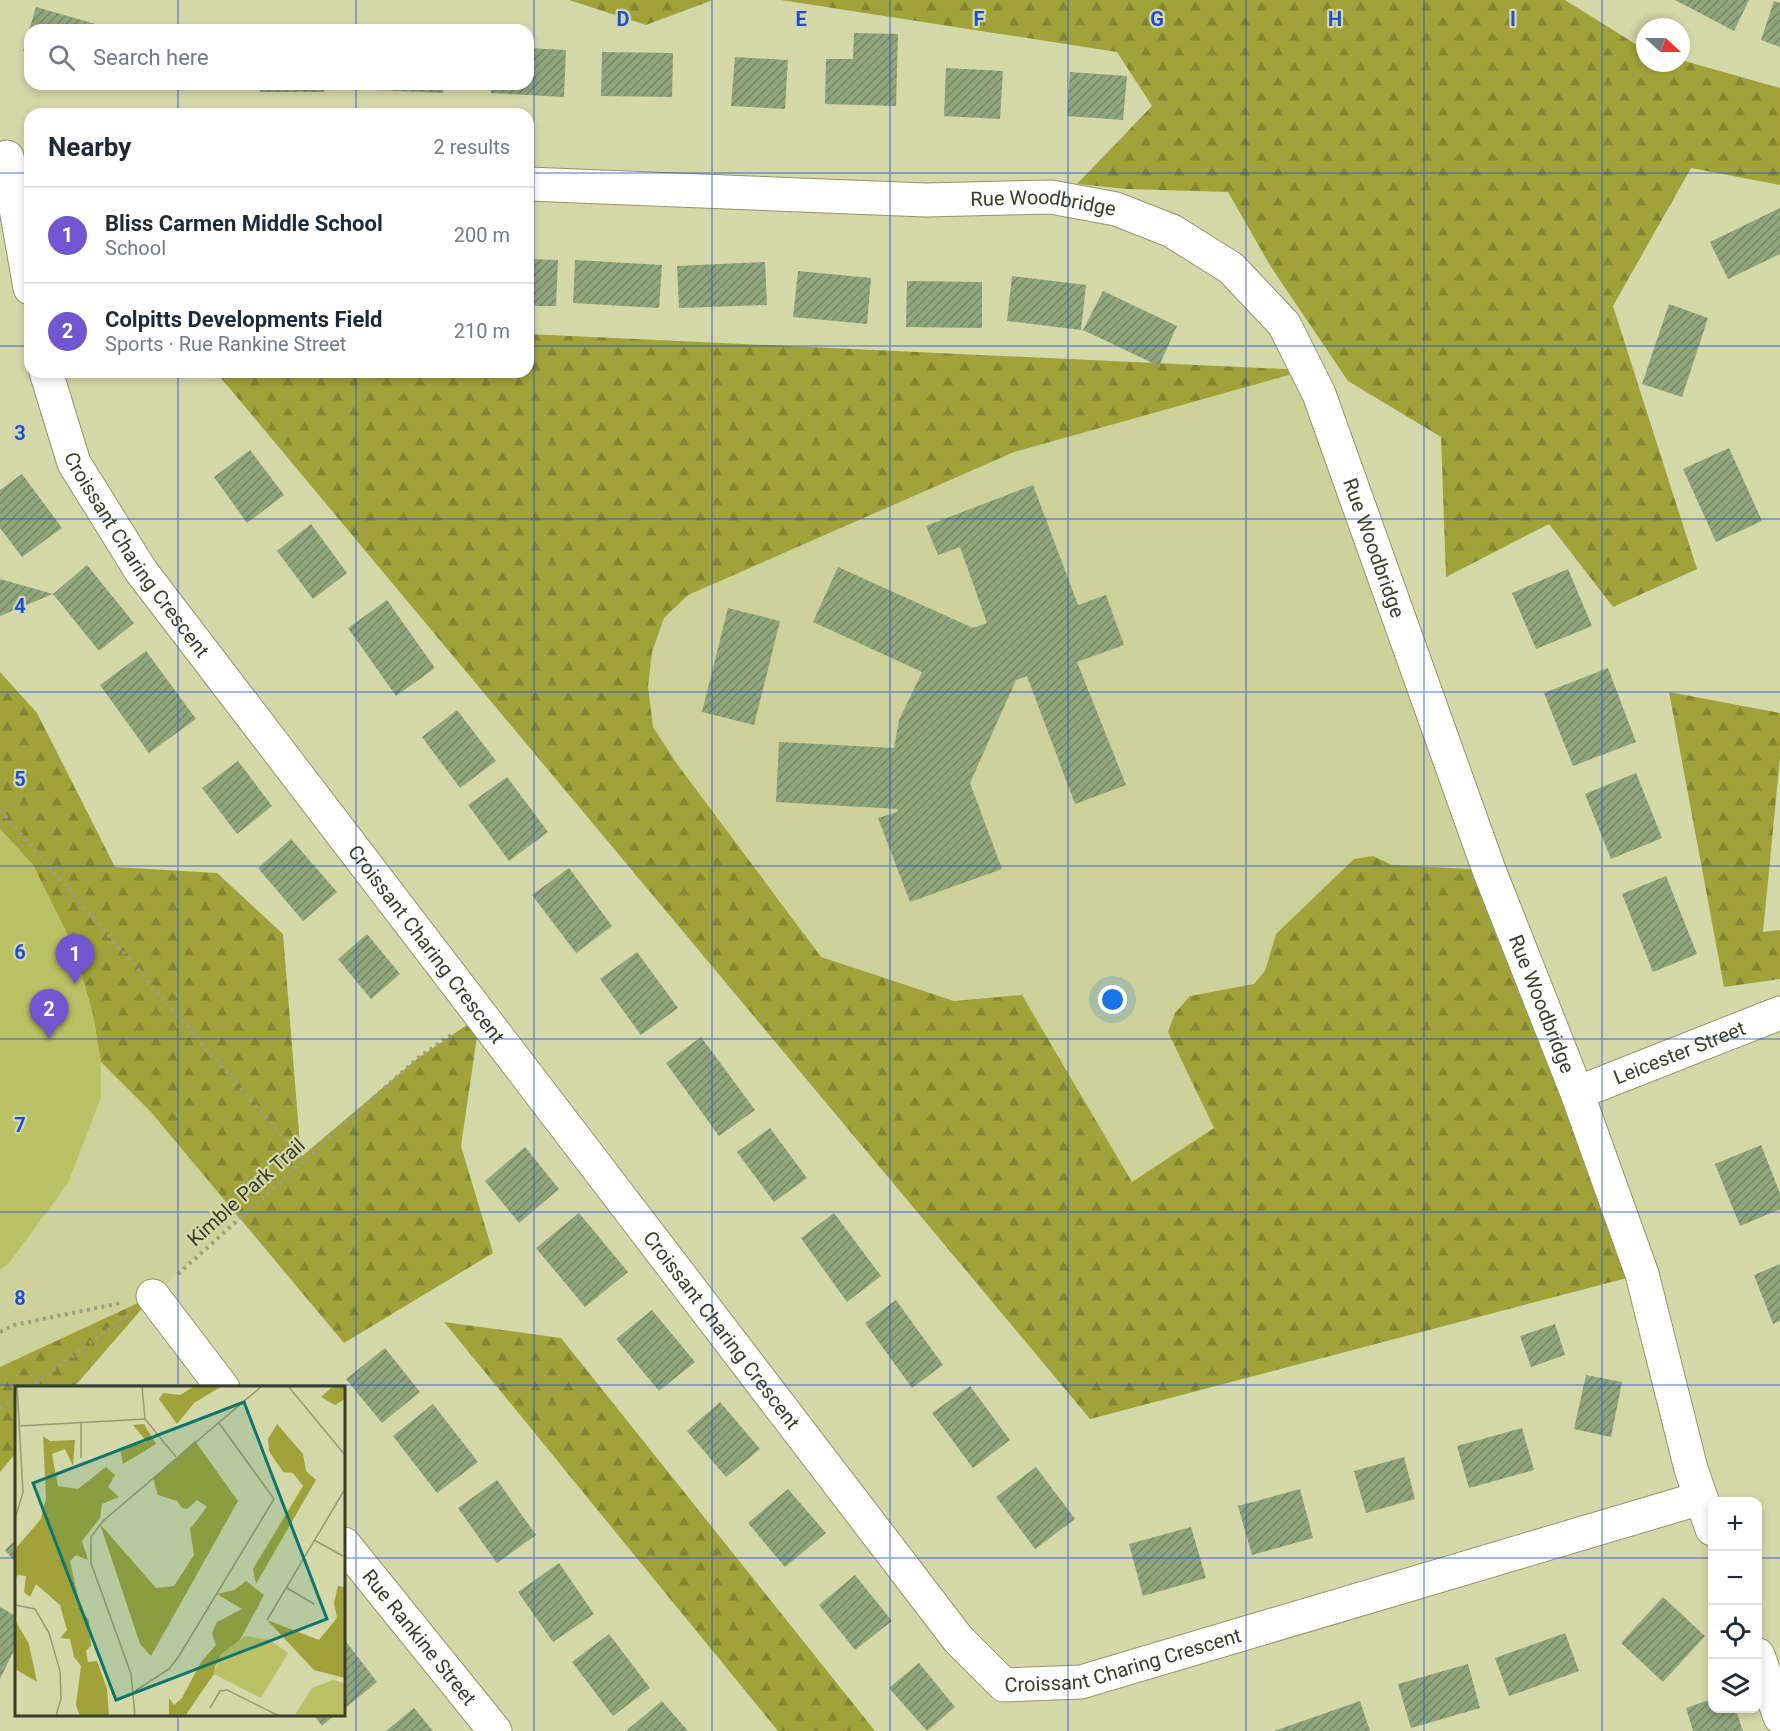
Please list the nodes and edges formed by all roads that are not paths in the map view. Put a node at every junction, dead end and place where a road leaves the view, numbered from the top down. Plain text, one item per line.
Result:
1 (12, 157) edge
2 (534, 184) edge
3 (24, 244) edge
4 (48, 378) edge
5 (1780, 1013) edge
6 (1577, 1093) junction
7 (153, 1296) road end
8 (221, 1386) edge
9 (1701, 1498) junction
10 (1708, 1516) edge
11 (345, 1545) edge
12 (1759, 1659) edge
13 (1780, 1717) edge
14 (495, 1731) edge

1 - 3 street
2 - 6 street, Rue Woodbridge
4 - 9 street, Croissant Charing Crescent
5 - 6 street, Leicester Street
6 - 9 street, Rue Woodbridge
7 - 8 street
9 - 10 street, Rue Woodbridge
11 - 14 street, Rue Rankine Street
12 - 13 street

